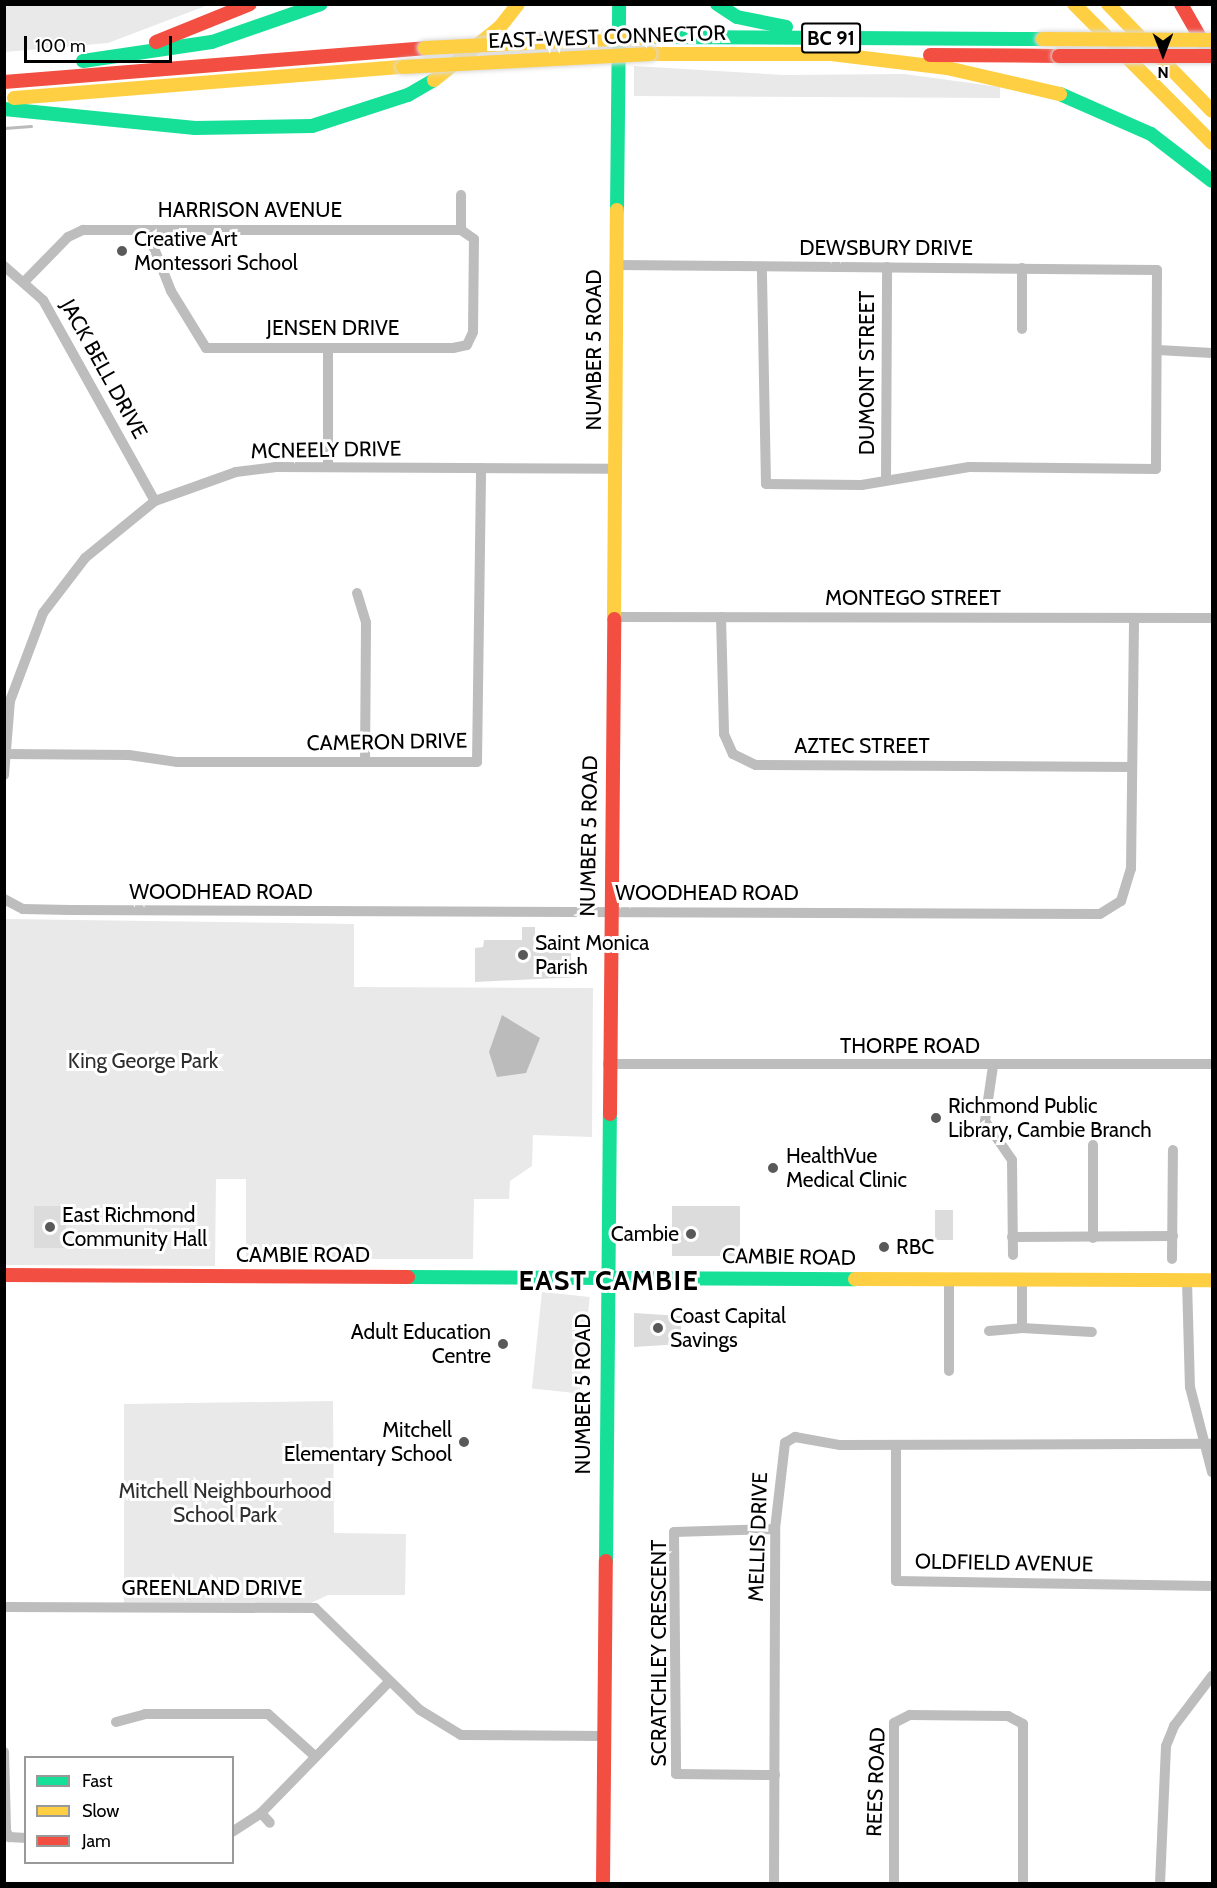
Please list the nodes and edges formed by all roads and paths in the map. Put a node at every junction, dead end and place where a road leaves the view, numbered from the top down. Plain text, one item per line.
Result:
1 (250, 4) edge
2 (321, 4) edge
3 (518, 4) edge
4 (619, 4) edge
5 (717, 4) edge
6 (1108, 4) edge
7 (1181, 4) edge
8 (1074, 5) edge
9 (1011, 39) junction
10 (1212, 40) edge
11 (831, 54) junction
12 (1212, 57) edge
13 (84, 61) junction
14 (4, 68) edge
15 (4, 81) edge
16 (4, 99) edge
17 (4, 109) edge
18 (1212, 111) edge
19 (1212, 142) edge
20 (1212, 181) edge
21 (461, 195) dead end
22 (154, 230) junction
23 (461, 230) junction
24 (616, 265) junction
25 (4, 266) edge
26 (762, 267) junction
27 (887, 267) junction
28 (1022, 268) junction
29 (25, 281) junction
30 (1022, 329) dead end
31 (328, 348) junction
32 (1158, 350) junction
33 (1212, 352) edge
34 (328, 466) junction
35 (480, 468) junction
36 (614, 469) junction
37 (886, 480) junction
38 (155, 501) junction
39 (357, 593) dead end
40 (613, 616) junction
41 (721, 617) junction
42 (1134, 618) junction
43 (1212, 618) edge
44 (6, 754) edge
45 (365, 762) junction
46 (1132, 767) junction
47 (4, 775) edge
48 (5, 900) edge
49 (608, 912) junction
50 (608, 1064) junction
51 (1212, 1064) edge
52 (993, 1066) junction
53 (1093, 1145) dead end
54 (1173, 1150) dead end
55 (1173, 1236) junction
56 (1012, 1237) junction
57 (1093, 1238) junction
58 (1012, 1255) dead end
59 (1172, 1259) dead end
60 (4, 1275) edge
61 (604, 1276) junction
62 (949, 1279) junction
63 (1022, 1280) junction
64 (1212, 1280) edge
65 (1187, 1281) junction
66 (1022, 1328) junction
67 (989, 1330) dead end
68 (1092, 1332) dead end
69 (949, 1371) dead end
70 (1209, 1444) edge
71 (896, 1445) junction
72 (1212, 1472) edge
73 (775, 1529) junction
74 (1212, 1586) edge
75 (4, 1607) edge
76 (1212, 1676) edge
77 (389, 1682) junction
78 (116, 1722) dead end
79 (602, 1736) junction
80 (4, 1752) edge
81 (316, 1757) junction
82 (775, 1775) junction
83 (261, 1813) junction
84 (270, 1823) dead end
85 (234, 1831) edge
86 (24, 1838) edge
87 (603, 1884) edge
88 (774, 1884) edge
89 (894, 1884) edge
90 (1023, 1884) edge
91 (1160, 1884) edge

1 - 13 main road
2 - 13 main road
3 - 17 main road
4 - 24 main road, NUMBER 5 ROAD
5 - 9 main road
6 - 18 main road
7 - 12 main road
8 - 19 main road
9 - 10 main road, EAST-WEST CONNECTOR / BC 91, bridge
9 - 15 main road, EAST-WEST CONNECTOR / BC 91, bridge
11 - 12 main road, EAST-WEST CONNECTOR / BC 91, bridge
11 - 16 main road, EAST-WEST CONNECTOR / BC 91, bridge
11 - 20 main road
13 - 14 main road
21 - 23 street
22 - 23 street, HARRISON AVENUE
22 - 29 street, HARRISON AVENUE
22 - 31 street, JENSEN DRIVE
23 - 31 street, JENSEN DRIVE
24 - 26 street, DEWSBURY DRIVE
24 - 36 main road, NUMBER 5 ROAD
25 - 29 street, JACK BELL DRIVE
26 - 27 street, DEWSBURY DRIVE
26 - 37 street
27 - 28 street, DEWSBURY DRIVE
27 - 37 street, DUMONT STREET
28 - 30 street
28 - 32 street, DEWSBURY DRIVE
29 - 38 street, JACK BELL DRIVE
31 - 34 street
32 - 33 street
32 - 37 street
34 - 35 street, MCNEELY DRIVE
34 - 38 street, MCNEELY DRIVE
35 - 36 street, MCNEELY DRIVE
35 - 45 street, CAMERON DRIVE
36 - 40 main road, NUMBER 5 ROAD
38 - 44 street, MCNEELY DRIVE
39 - 45 street
40 - 41 street, MONTEGO STREET
40 - 49 main road, NUMBER 5 ROAD
41 - 42 street, MONTEGO STREET
41 - 46 street, AZTEC STREET
42 - 43 street, MONTEGO STREET
42 - 46 street, WOODHEAD ROAD
44 - 45 street, CAMERON DRIVE
44 - 47 street, MCNEELY DRIVE
46 - 49 street, WOODHEAD ROAD
48 - 49 street, WOODHEAD ROAD
49 - 50 main road, NUMBER 5 ROAD
50 - 52 street, THORPE ROAD
50 - 61 main road, NUMBER 5 ROAD
51 - 52 street, THORPE ROAD
52 - 56 street
53 - 57 street
54 - 55 street
55 - 57 street
55 - 59 street
56 - 57 street
56 - 58 street
60 - 61 main road, CAMBIE ROAD
61 - 62 main road, CAMBIE ROAD
61 - 79 main road, NUMBER 5 ROAD
62 - 63 main road, CAMBIE ROAD
62 - 69 street
63 - 65 main road, CAMBIE ROAD
63 - 66 street
64 - 65 main road, CAMBIE ROAD
65 - 70 street
66 - 67 street
66 - 68 street
70 - 71 street, MELLIS DRIVE
70 - 72 street
71 - 73 street, MELLIS DRIVE
71 - 74 street, OLDFIELD AVENUE
73 - 82 street, MELLIS DRIVE
73 - 82 street, SCRATCHLEY CRESCENT
75 - 77 street, GREENLAND DRIVE
76 - 91 street
77 - 79 street, GREENLAND DRIVE
77 - 81 street
78 - 81 street
79 - 87 main road, NUMBER 5 ROAD
80 - 86 street
81 - 83 street
82 - 88 street, MELLIS DRIVE
83 - 84 street
83 - 85 street
89 - 90 street, REES ROAD

